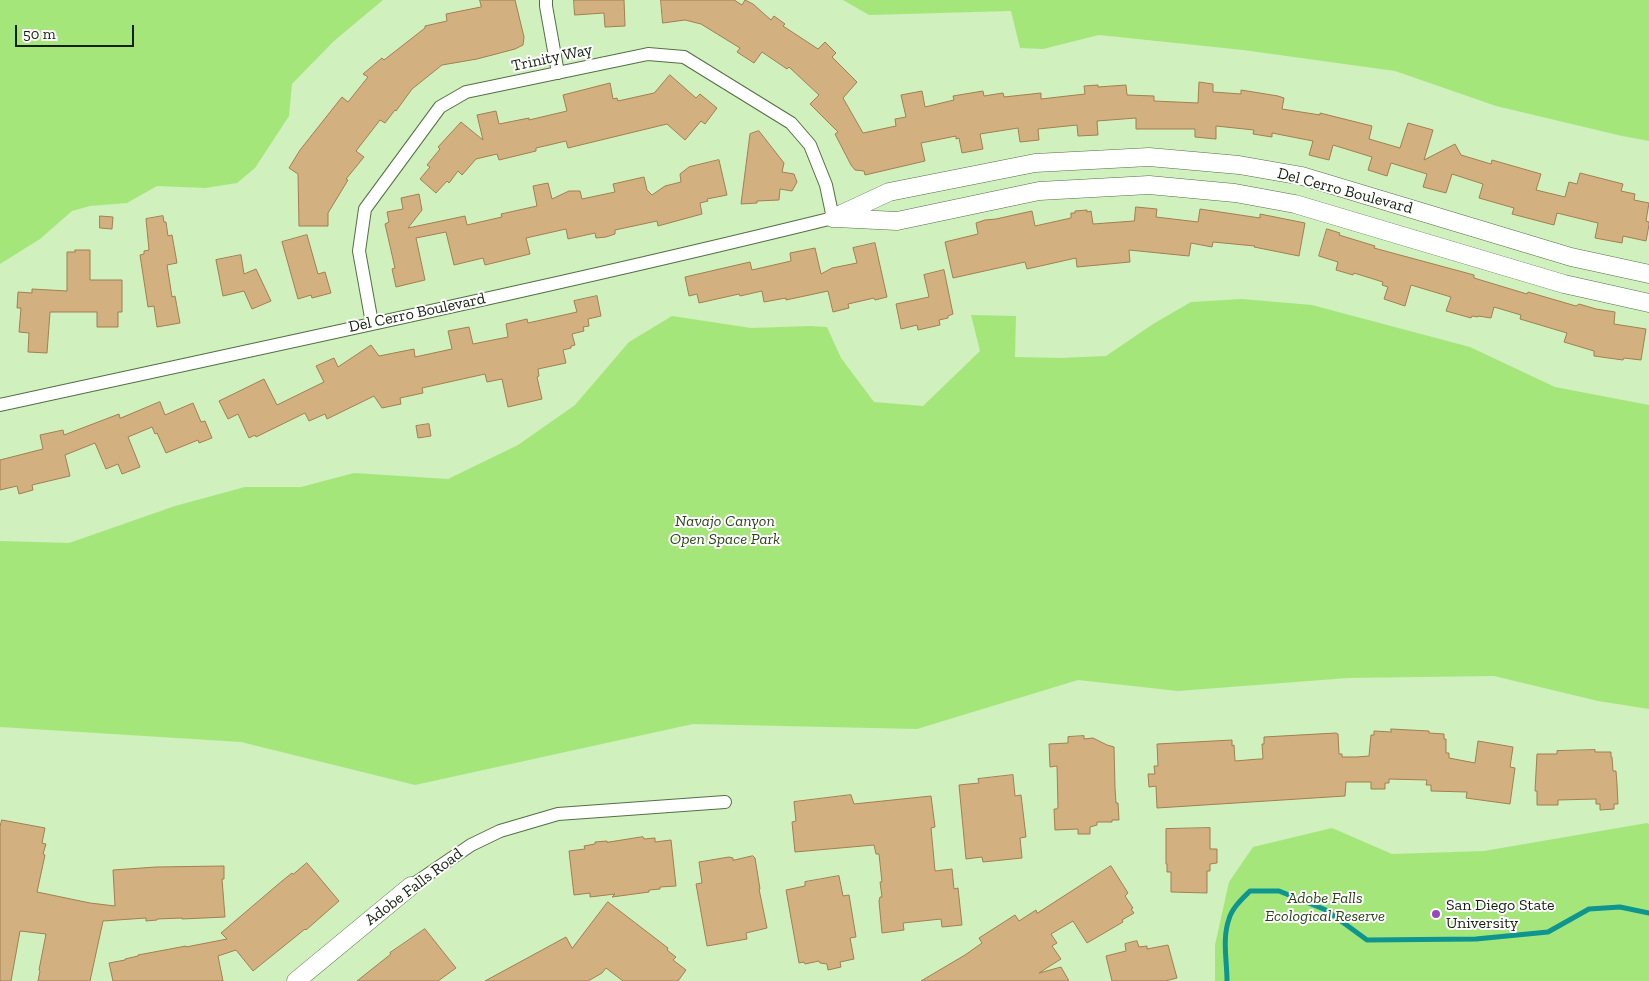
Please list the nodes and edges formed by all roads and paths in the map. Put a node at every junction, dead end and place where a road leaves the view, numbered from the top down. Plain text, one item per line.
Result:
1 (546, 0) edge
2 (558, 73) junction
3 (833, 218) junction
4 (1649, 274) edge
5 (1649, 303) edge
6 (372, 323) junction
7 (0, 405) edge
8 (725, 802) dead end
9 (411, 886) joint
10 (296, 981) edge

1 - 2 street
2 - 3 street, Trinity Way
2 - 6 street, Trinity Way
3 - 4 street, Del Cerro Boulevard
3 - 5 street, Del Cerro Boulevard
3 - 6 street, Del Cerro Boulevard
6 - 7 street, Del Cerro Boulevard
8 - 9 street, Adobe Falls Road
9 - 10 street, Adobe Falls Road

